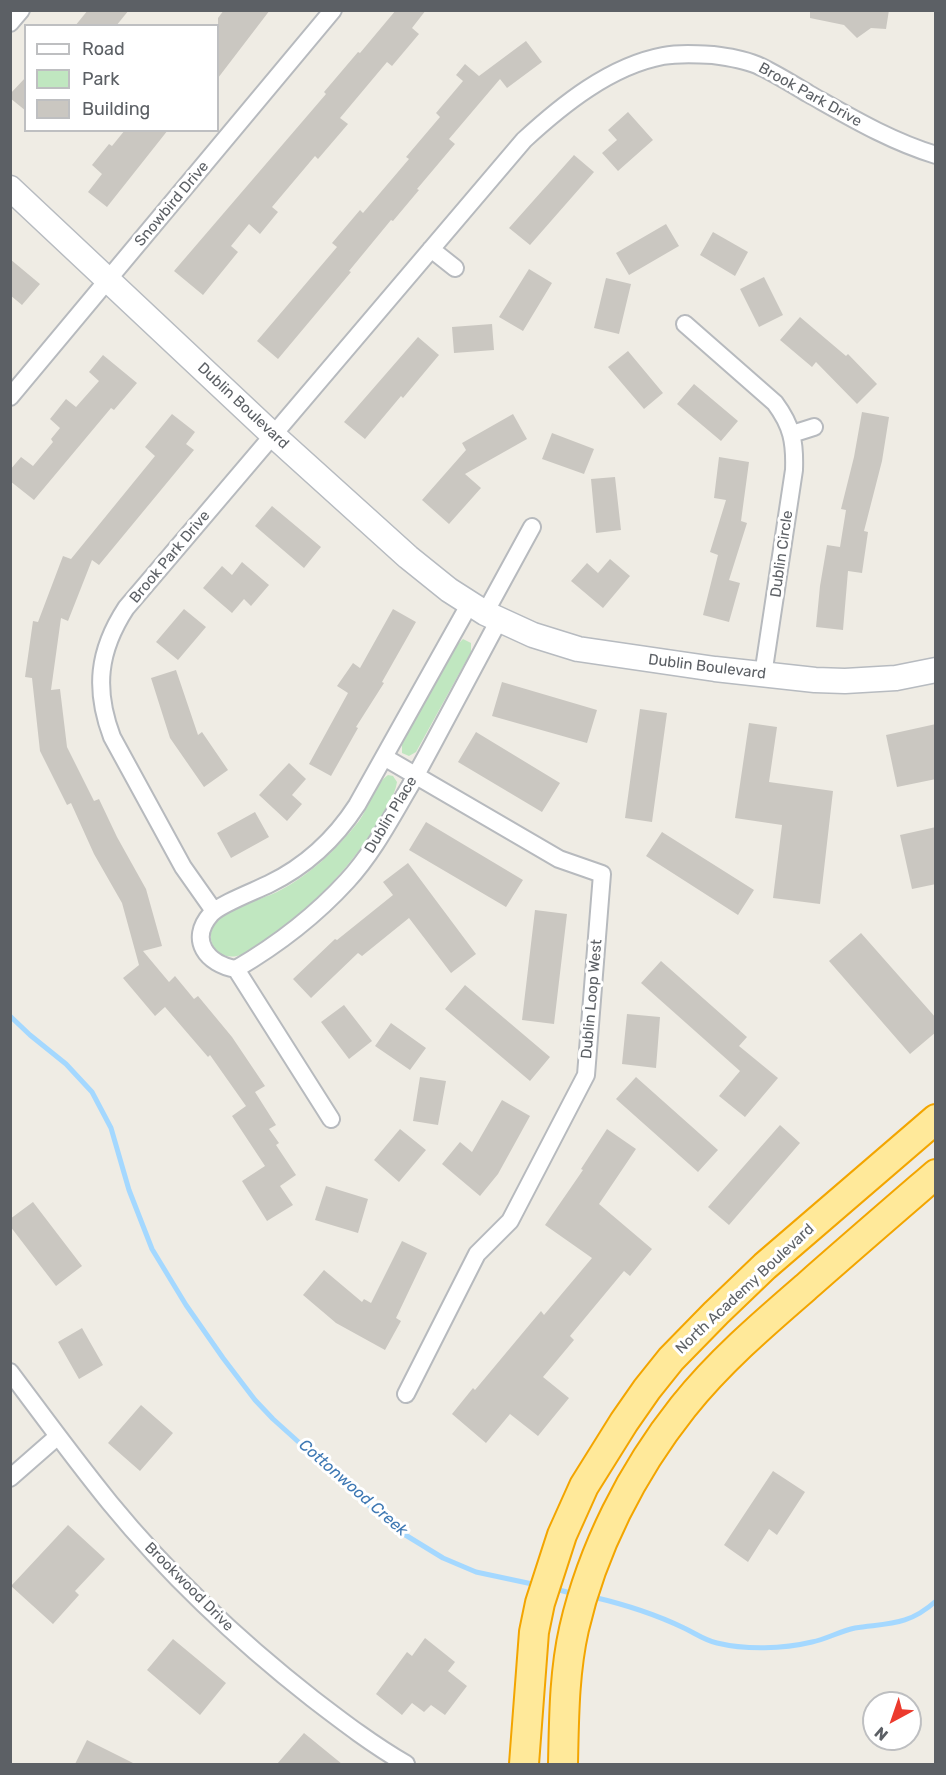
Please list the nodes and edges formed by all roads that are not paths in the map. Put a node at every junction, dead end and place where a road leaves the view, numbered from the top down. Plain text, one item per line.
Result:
1 (21, 10) edge
2 (333, 10) edge
3 (10, 23) edge
4 (936, 155) edge
5 (10, 188) edge
6 (431, 249) junction
7 (455, 268) dead end
8 (108, 280) junction
9 (685, 324) dead end
10 (10, 397) edge
11 (814, 427) dead end
12 (792, 434) junction
13 (273, 435) junction
14 (532, 528) dead end
15 (484, 613) junction
16 (936, 670) edge
17 (763, 675) junction
18 (384, 757) junction
19 (416, 775) junction
20 (214, 911) junction
21 (236, 969) junction
22 (331, 1119) dead end
23 (936, 1119) edge
24 (936, 1174) edge
25 (10, 1372) edge
26 (406, 1394) dead end
27 (58, 1436) junction
28 (10, 1479) edge
29 (405, 1764) edge
30 (524, 1764) edge
31 (563, 1764) edge

1 - 3 street
2 - 8 street, Snowbird Drive
4 - 6 street, Brook Park Drive
5 - 8 main road, Dublin Boulevard
6 - 7 street
6 - 13 street, Brook Park Drive
8 - 10 street, Snowbird Drive
8 - 13 main road, Dublin Boulevard
9 - 12 street, Dublin Circle
11 - 12 street
12 - 17 street, Dublin Circle
13 - 15 main road, Dublin Boulevard
13 - 20 street, Brook Park Drive
14 - 15 street
15 - 17 main road, Dublin Boulevard
15 - 18 street
15 - 19 street, Dublin Place
16 - 17 main road, Dublin Boulevard
18 - 19 street, Dublin Loop West
18 - 20 street
19 - 21 street, Dublin Place
19 - 26 street, Dublin Loop West
20 - 21 street
21 - 22 street
23 - 30 highway, North Academy Boulevard
24 - 31 highway
25 - 27 street, Brookwood Drive
27 - 28 street
27 - 29 street, Brookwood Drive

